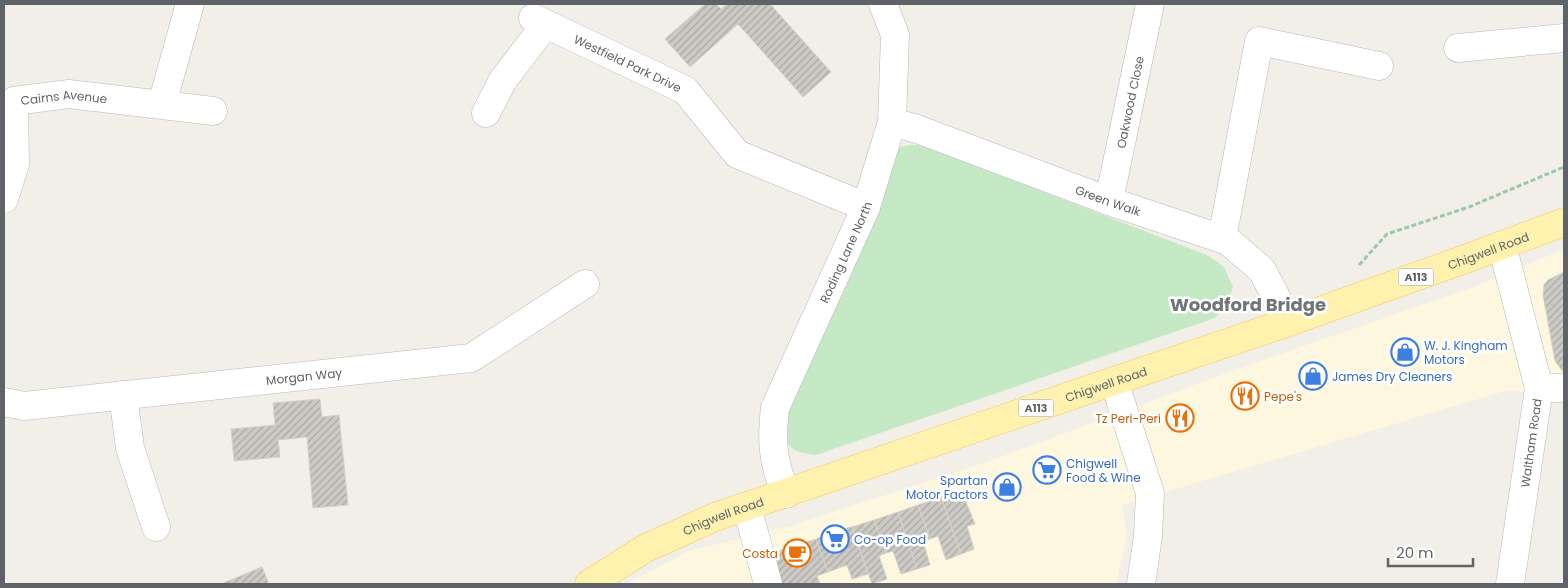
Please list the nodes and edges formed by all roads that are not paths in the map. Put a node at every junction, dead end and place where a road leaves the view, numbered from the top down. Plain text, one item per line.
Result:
1 (190, 4) edge
2 (883, 4) edge
3 (1150, 4) edge
4 (1564, 38) edge
5 (1458, 48) dead end
6 (1379, 66) dead end
7 (9, 102) edge
8 (162, 104) junction
9 (213, 111) dead end
10 (486, 113) dead end
11 (892, 122) junction
12 (4, 199) edge
13 (1109, 201) junction
14 (866, 207) junction
15 (1558, 223) edge
16 (1222, 239) junction
17 (1502, 245) junction
18 (585, 284) dead end
19 (1286, 323) junction
20 (1114, 381) junction
21 (1551, 388) edge
22 (123, 395) junction
23 (4, 402) edge
24 (786, 494) junction
25 (747, 507) junction
26 (156, 527) dead end
27 (589, 584) edge
28 (768, 584) edge
29 (1141, 584) edge
30 (1510, 584) edge

1 - 8 street
2 - 11 street, Roding Lane North
3 - 13 street, Oakwood Close
4 - 5 street
6 - 16 street
7 - 8 street, Cairns Avenue
7 - 12 street, Cairns Avenue
8 - 9 street, Cairns Avenue
10 - 14 street, Westfield Park Drive
11 - 13 street, Green Walk
11 - 14 street, Roding Lane North
13 - 16 street, Green Walk
14 - 24 street, Roding Lane North
15 - 17 main road, Chigwell Road / A113
16 - 19 street, Green Walk
17 - 19 main road, Chigwell Road / A113
17 - 21 street, Waltham Road
18 - 22 street, Morgan Way
19 - 20 main road, Chigwell Road / A113
20 - 24 main road, Chigwell Road / A113
20 - 29 street
21 - 30 street, Waltham Road
22 - 23 street, Morgan Way
22 - 26 street
24 - 25 main road, Chigwell Road / A113
25 - 27 main road, Chigwell Road / A113
25 - 28 street

